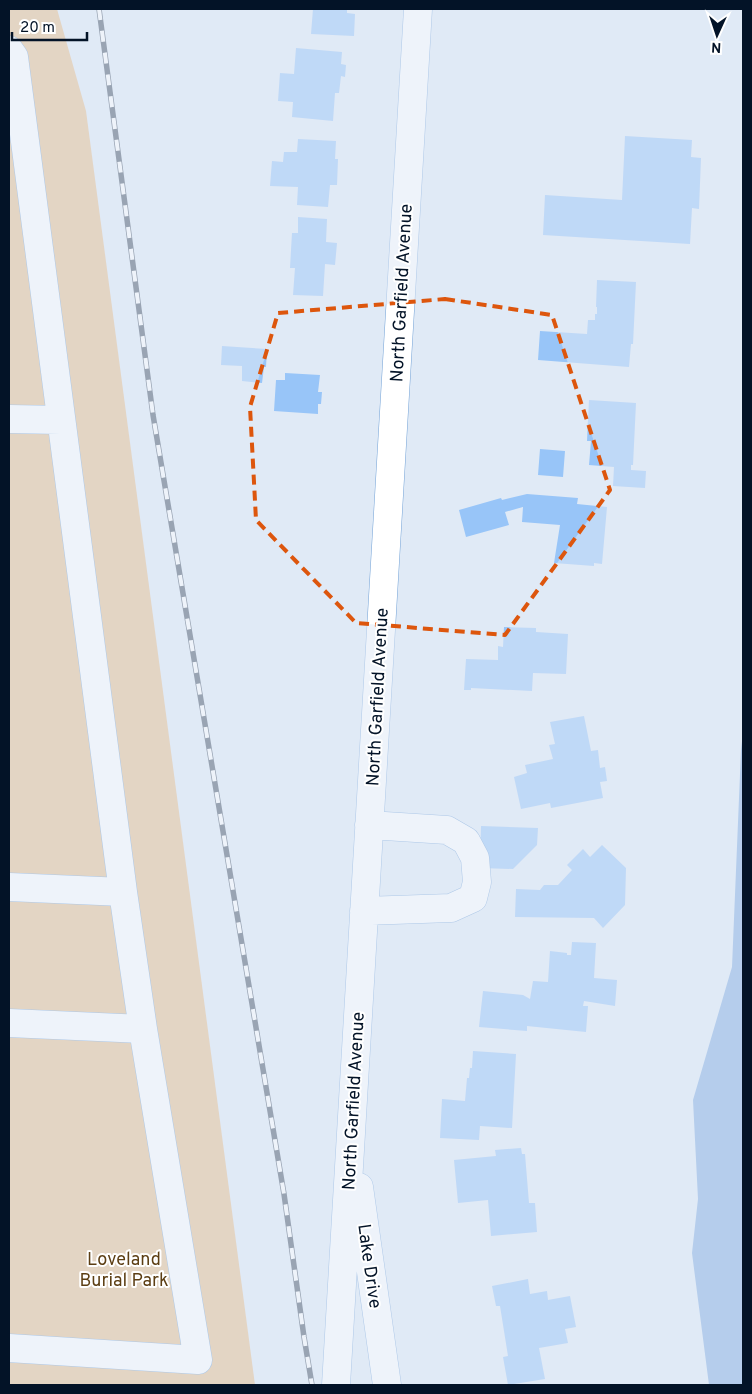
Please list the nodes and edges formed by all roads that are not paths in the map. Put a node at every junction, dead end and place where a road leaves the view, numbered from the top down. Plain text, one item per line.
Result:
1 (418, 9) edge
2 (9, 50) edge
3 (9, 419) edge
4 (61, 420) junction
5 (369, 825) junction
6 (9, 887) edge
7 (123, 892) junction
8 (364, 911) junction
9 (9, 1023) edge
10 (143, 1029) junction
11 (350, 1147) junction
12 (9, 1348) edge
13 (336, 1385) edge
14 (387, 1385) edge

1 - 5 street, North Garfield Avenue
2 - 4 street
3 - 4 street
4 - 7 street
5 - 8 street, North Garfield Avenue
5 - 8 street
6 - 7 street
7 - 10 street
8 - 11 street, North Garfield Avenue
9 - 10 street
10 - 12 street
11 - 13 street, North Garfield Avenue
11 - 14 street, Lake Drive

